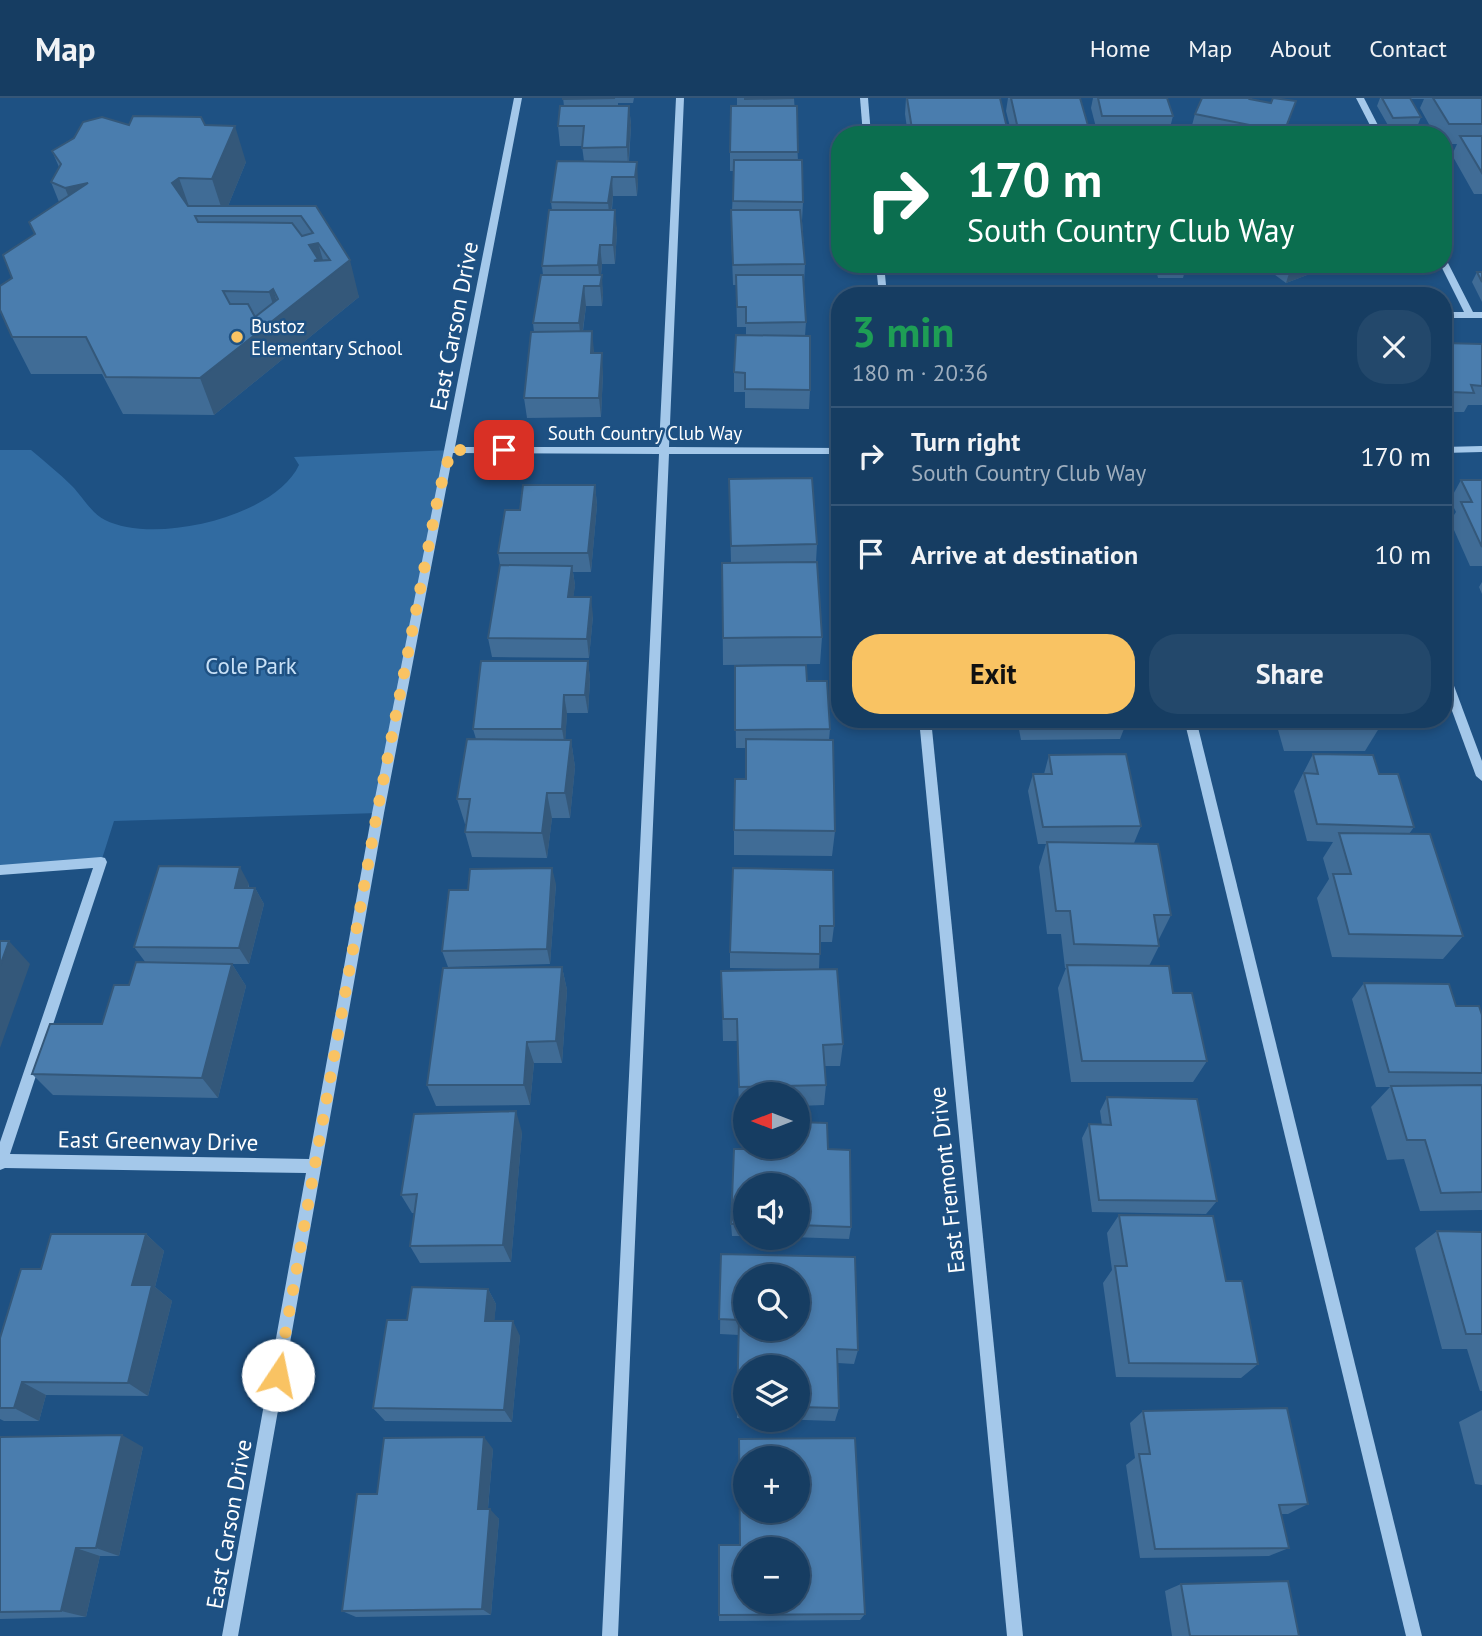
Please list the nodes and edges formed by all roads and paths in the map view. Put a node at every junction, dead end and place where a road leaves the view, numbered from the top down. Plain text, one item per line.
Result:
1 (518, 98) edge
2 (680, 98) edge
3 (864, 98) edge
4 (1360, 98) edge
5 (866, 126) edge
6 (1374, 126) edge
7 (1449, 273) edge
8 (1452, 315) edge
9 (1470, 315) junction
10 (1482, 315) edge
11 (1482, 449) edge
12 (451, 450) junction
13 (666, 450) junction
14 (1452, 450) edge
15 (831, 451) edge
16 (1452, 696) edge
17 (926, 728) edge
18 (1192, 728) edge
19 (1482, 776) edge
20 (0, 870) edge
21 (0, 1162) edge
22 (316, 1166) junction
23 (230, 1636) edge
24 (610, 1636) edge
25 (1015, 1636) edge
26 (1414, 1636) edge

1 - 12 street, East Carson Drive
2 - 13 street
3 - 5 street
4 - 6 street
7 - 9 street
8 - 9 lane
9 - 10 lane
11 - 14 street
12 - 13 street, South Country Club Way
12 - 22 street, East Carson Drive
13 - 15 street, South Country Club Way
13 - 24 street
16 - 19 street
17 - 25 street, East Fremont Drive
18 - 26 street
20 - 21 street
21 - 22 street, East Greenway Drive
22 - 23 street, East Carson Drive

